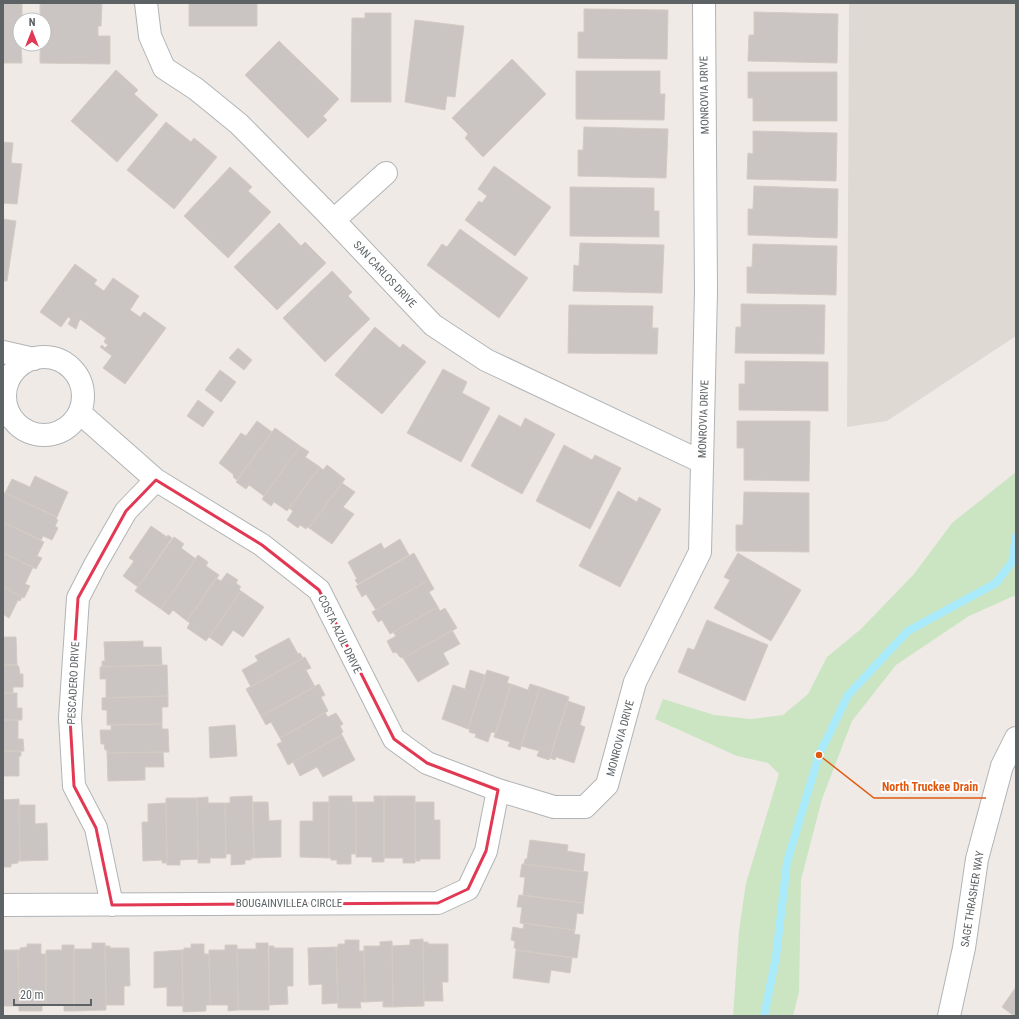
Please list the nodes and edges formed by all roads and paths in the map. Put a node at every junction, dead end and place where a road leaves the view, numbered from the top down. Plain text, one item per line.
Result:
1 (146, 3) edge
2 (704, 3) edge
3 (386, 173) dead end
4 (334, 220) junction
5 (3, 352) edge
6 (34, 358) junction
7 (4, 399) edge
8 (80, 413) junction
9 (702, 462) junction
10 (156, 480) junction
11 (1016, 738) edge
12 (498, 790) junction
13 (585, 807) joint
14 (3, 905) edge
15 (112, 905) junction
16 (949, 1016) edge

1 - 4 street, SAN CARLOS DRIVE
2 - 9 street, MONROVIA DRIVE
3 - 4 street
4 - 9 street, SAN CARLOS DRIVE
5 - 6 street
6 - 7 street
6 - 8 street
7 - 8 street
8 - 10 street, COSTA AZUL DRIVE
9 - 13 street, MONROVIA DRIVE
10 - 12 street, COSTA AZUL DRIVE
10 - 15 street, PESCADERO DRIVE
11 - 16 street, SAGE THRASHER WAY
12 - 13 street, COSTA AZUL DRIVE
12 - 15 street, BOUGAINVILLEA CIRCLE
14 - 15 street, BOUGAINVILLEA CIRCLE

